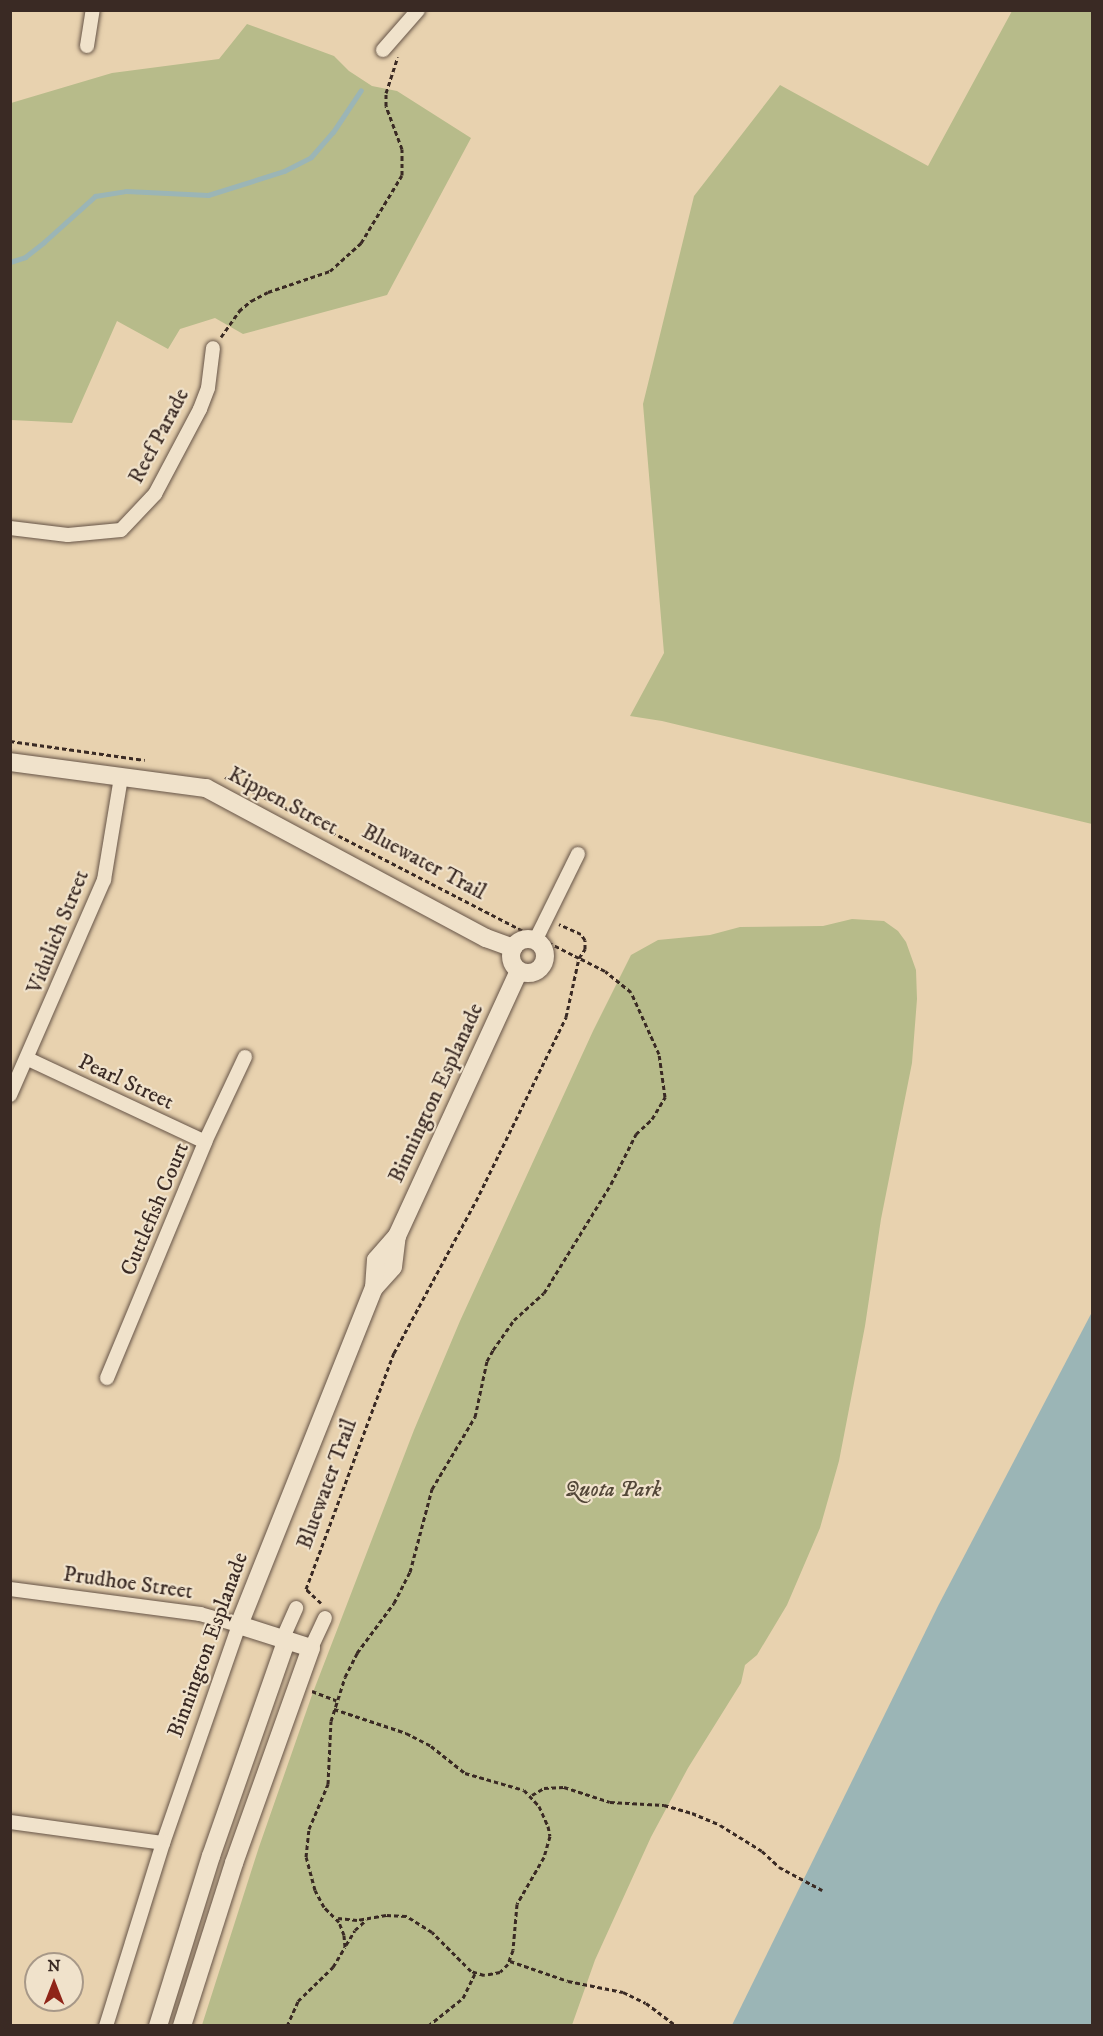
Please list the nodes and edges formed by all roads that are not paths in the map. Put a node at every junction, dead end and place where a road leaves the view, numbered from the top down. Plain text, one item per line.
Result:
1 (93, 10) edge
2 (418, 10) edge
3 (87, 46) dead end
4 (383, 50) dead end
5 (213, 348) road end
6 (10, 528) edge
7 (10, 762) edge
8 (121, 777) junction
9 (578, 854) dead end
10 (536, 939) junction
11 (513, 948) junction
12 (519, 971) junction
13 (245, 1058) dead end
14 (28, 1059) junction
15 (10, 1095) edge
16 (205, 1142) junction
17 (107, 1378) dead end
18 (10, 1589) edge
19 (296, 1608) dead end
20 (325, 1618) dead end
21 (239, 1625) junction
22 (284, 1641) junction
23 (311, 1648) junction
24 (10, 1822) edge
25 (163, 1843) junction
26 (106, 2025) edge
27 (158, 2025) edge
28 (182, 2025) edge

1 - 3 street
2 - 4 street
5 - 6 street, Reef Parade
7 - 8 street, Kippen Street
8 - 11 street, Kippen Street
8 - 14 street, Vidulich Street
9 - 10 street
10 - 11 street
10 - 12 street
11 - 12 street
12 - 21 street, Binnington Esplanade
13 - 16 street, Cuttlefish Court
14 - 15 street, Vidulich Street
14 - 16 street, Pearl Street
16 - 17 street, Cuttlefish Court
18 - 21 street, Prudhoe Street
19 - 22 street
20 - 23 street
21 - 22 street
21 - 25 street, Binnington Esplanade
22 - 23 street
22 - 27 street
23 - 28 street
24 - 25 street
25 - 26 street, Binnington Esplanade

